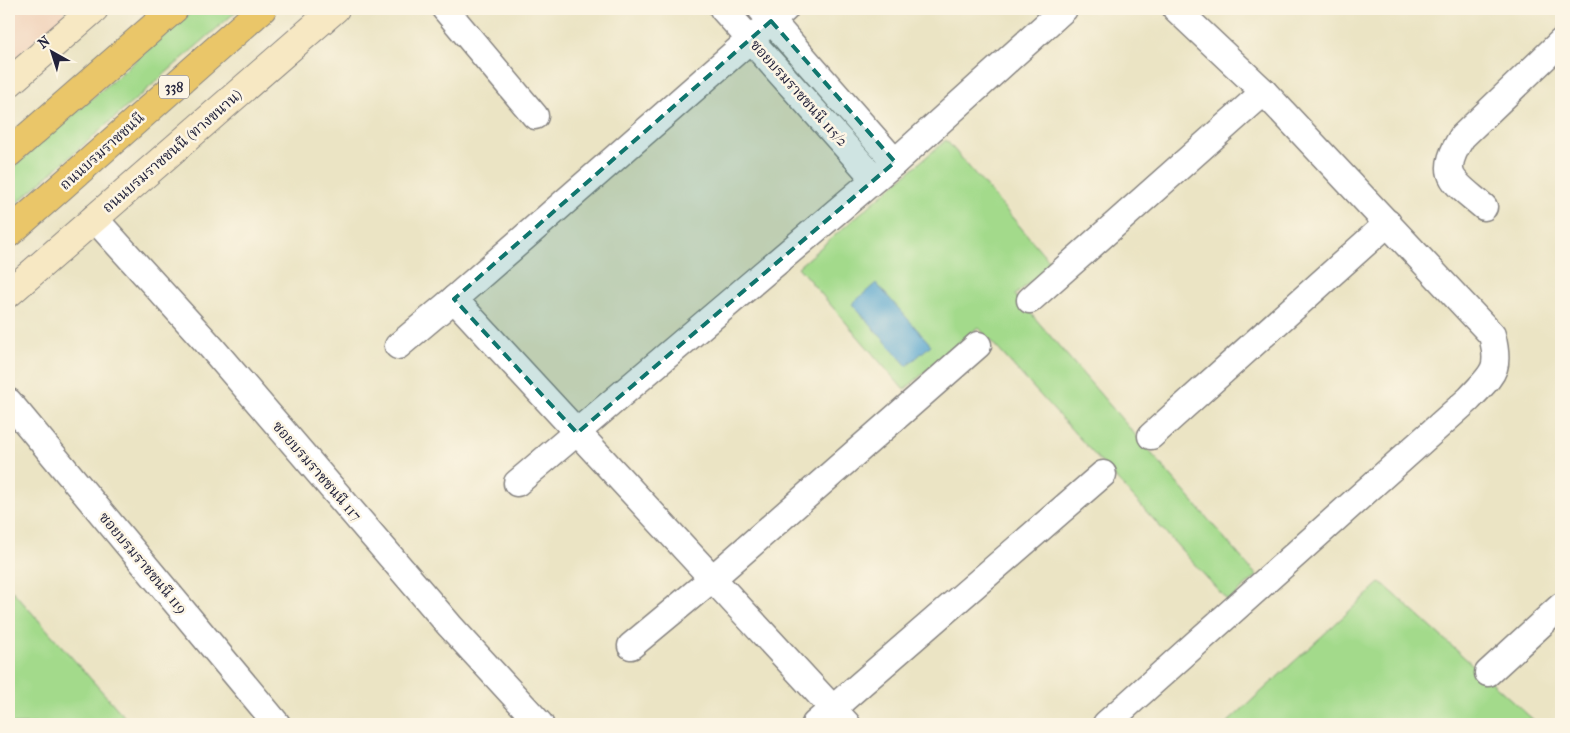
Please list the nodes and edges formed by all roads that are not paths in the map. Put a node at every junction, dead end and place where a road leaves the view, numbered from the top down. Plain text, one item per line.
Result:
1 (94, 9) edge
2 (174, 9) edge
3 (262, 9) edge
4 (334, 9) edge
5 (445, 9) edge
6 (723, 9) edge
7 (1064, 9) edge
8 (1176, 9) edge
9 (772, 13) edge
10 (750, 39) junction
11 (1561, 42) edge
12 (9, 84) edge
13 (1264, 92) junction
14 (536, 116) dead end
15 (9, 153) edge
16 (895, 162) junction
17 (874, 178) junction
18 (1484, 207) dead end
19 (94, 218) junction
20 (1388, 223) junction
21 (9, 233) edge
22 (9, 293) edge
23 (454, 299) junction
24 (1030, 300) dead end
25 (978, 345) dead end
26 (398, 346) dead end
27 (9, 402) edge
28 (577, 433) junction
29 (1151, 436) dead end
30 (1103, 474) dead end
31 (517, 483) dead end
32 (713, 578) junction
33 (1561, 606) edge
34 (630, 646) dead end
35 (1488, 673) dead end
36 (832, 719) edge
37 (272, 722) edge
38 (540, 724) edge
39 (1106, 724) edge

1 - 12 main road
2 - 15 highway
3 - 21 highway, ถนนบรมราชชนนี / 338
4 - 19 main road, ถนนบรมราชชนนี (ทางขนาน)
5 - 14 street
6 - 10 street, ซอยบรมราชชนนี 115/2
7 - 16 street
8 - 13 street
9 - 10 street
9 - 16 street, ซอยบรมราชชนนี 115/2
10 - 17 street, ซอยบรมราชชนนี 115/2
10 - 23 street
11 - 18 street
13 - 20 street
13 - 24 street
16 - 17 street
17 - 28 street
19 - 22 main road, ถนนบรมราชชนนี (ทางขนาน)
19 - 38 street, ซอยบรมราชชนนี 117
20 - 29 street
20 - 39 street
23 - 26 street
23 - 28 street
25 - 32 street
27 - 37 street, ซอยบรมราชชนนี 119
28 - 31 street
28 - 32 street
30 - 36 street
32 - 34 street
32 - 36 street
33 - 35 street

